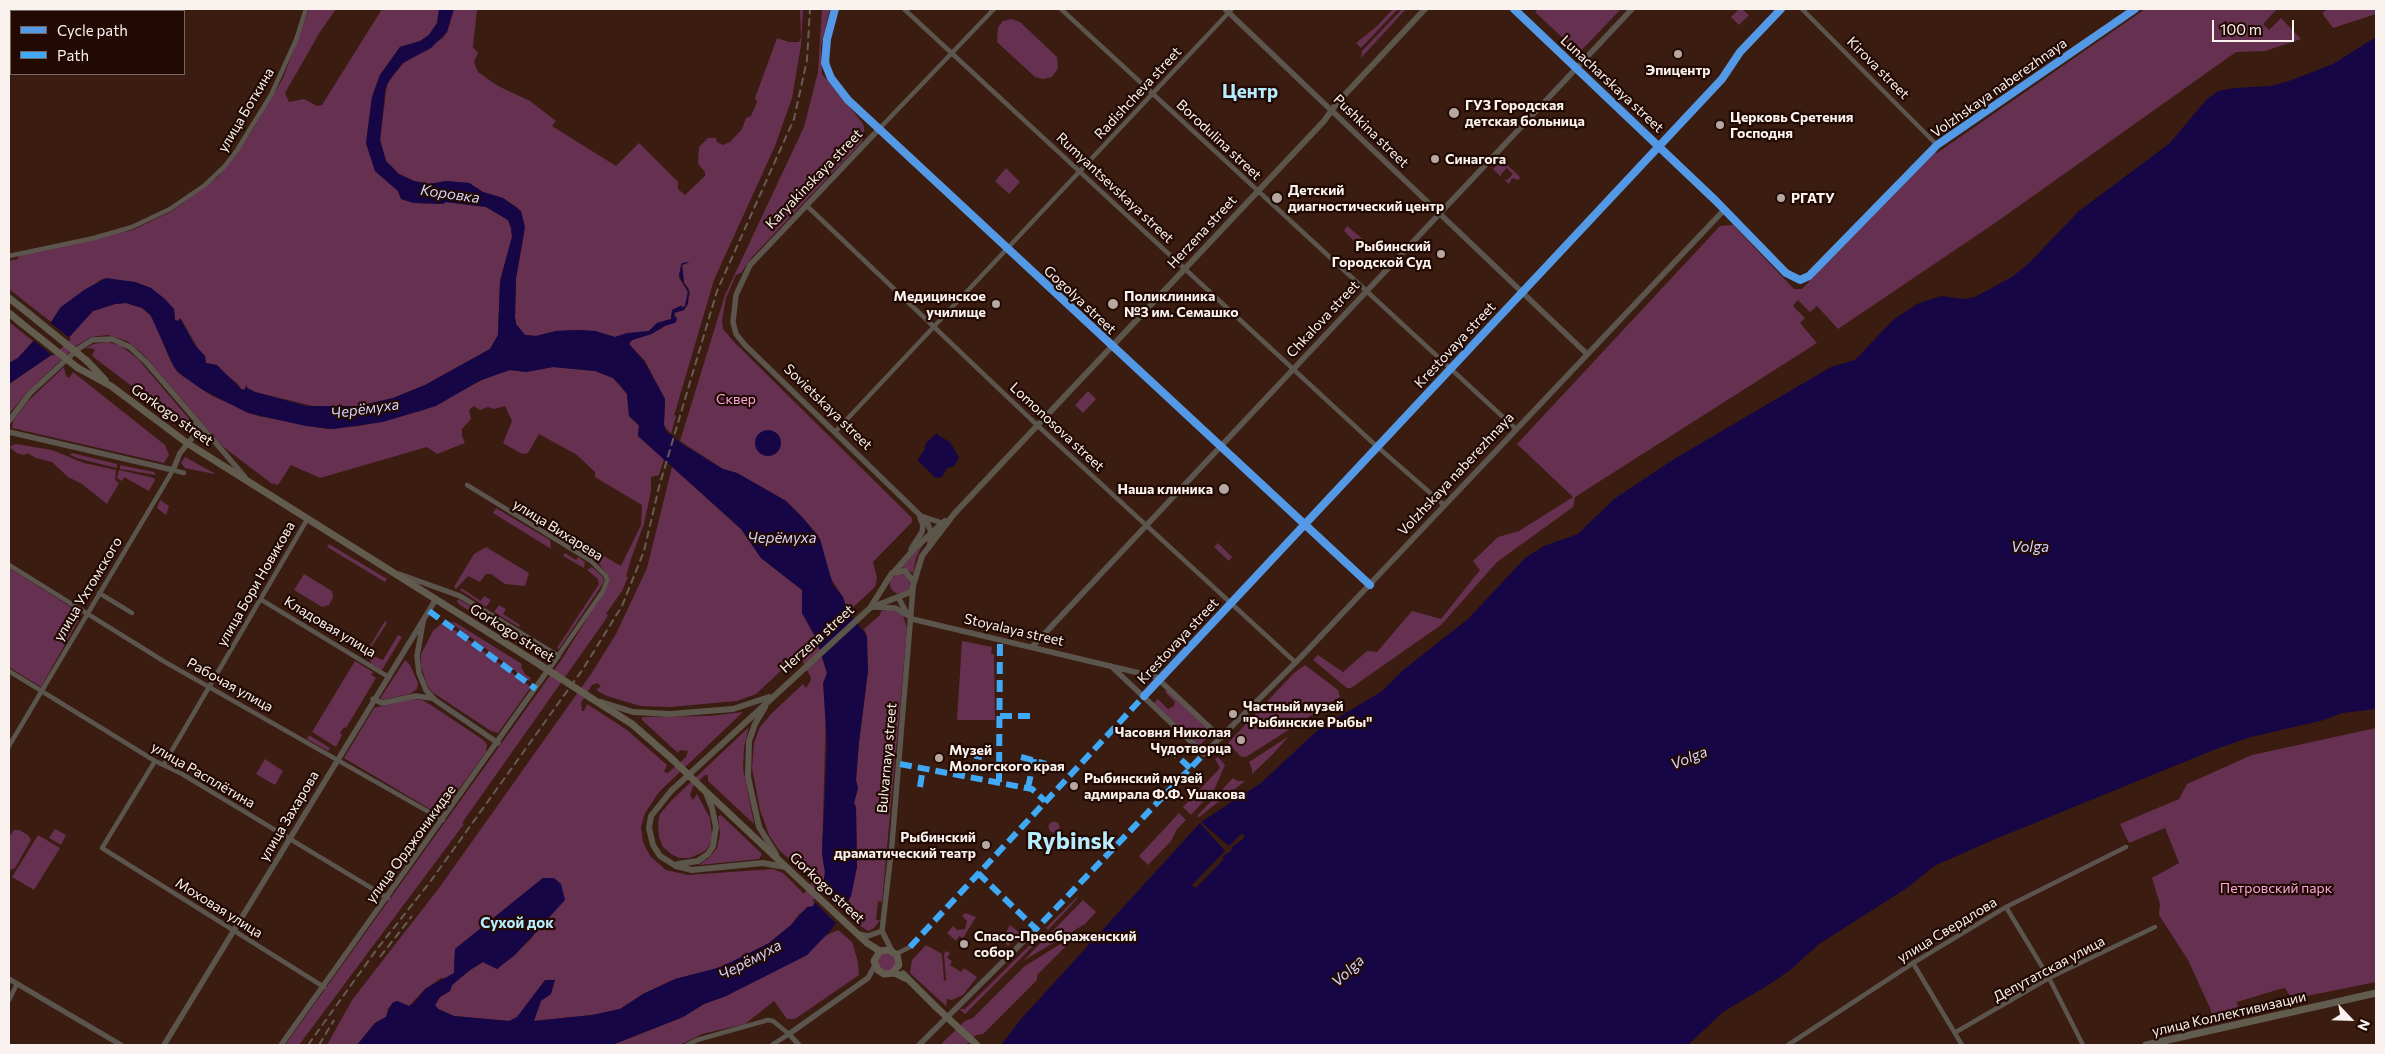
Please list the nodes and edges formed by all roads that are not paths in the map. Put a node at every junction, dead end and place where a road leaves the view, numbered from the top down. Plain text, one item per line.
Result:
1 (306, 9) edge
2 (834, 9) edge
3 (904, 9) edge
4 (994, 9) edge
5 (1061, 9) edge
6 (1425, 9) edge
7 (1514, 9) edge
8 (1632, 9) edge
9 (1781, 9) edge
10 (1802, 9) edge
11 (2135, 9) edge
12 (1229, 10) edge
13 (952, 53) junction
14 (1576, 68) junction
15 (1153, 94) junction
16 (1332, 110) junction
17 (879, 129) junction
18 (1937, 145) junction
19 (1659, 146) junction
20 (1080, 171) junction
21 (1258, 191) junction
22 (806, 205) junction
23 (1724, 210) junction
24 (1440, 213) junction
25 (1008, 250) junction
26 (9, 256) edge
27 (1186, 268) junction
28 (1800, 280) joint
29 (1366, 292) junction
30 (1522, 292) junction
31 (9, 298) edge
32 (9, 313) edge
33 (732, 313) joint
34 (935, 328) junction
35 (1112, 346) junction
36 (1587, 354) junction
37 (1293, 369) junction
38 (1450, 369) junction
39 (110, 386) junction
40 (193, 418) junction
41 (9, 421) edge
42 (1037, 425) junction
43 (1516, 429) junction
44 (9, 432) edge
45 (835, 432) junction
46 (187, 443) junction
47 (1378, 446) junction
48 (1221, 447) junction
49 (173, 470) junction
50 (184, 473) dead end
51 (246, 479) junction
52 (467, 485) dead end
53 (1444, 505) junction
54 (918, 514) junction
55 (954, 514) junction
56 (308, 518) junction
57 (942, 523) junction
58 (1304, 524) junction
59 (1146, 526) junction
60 (931, 532) junction
61 (930, 543) junction
62 (9, 565) edge
63 (394, 572) junction
64 (889, 578) junction
65 (913, 585) junction
66 (1370, 585) junction
67 (99, 593) junction
68 (898, 597) junction
69 (260, 599) junction
70 (436, 599) junction
71 (1233, 605) junction
72 (870, 608) junction
73 (87, 613) junction
74 (132, 613) dead end
75 (910, 618) junction
76 (423, 619) junction
77 (1032, 647) junction
78 (558, 656) junction
79 (1295, 662) junction
80 (1111, 666) junction
81 (9, 671) edge
82 (387, 676) junction
83 (1160, 679) junction
84 (421, 680) junction
85 (209, 686) junction
86 (780, 689) junction
87 (41, 691) junction
88 (1144, 696) junction
89 (411, 697) junction
90 (591, 698) junction
91 (373, 699) junction
92 (435, 700) junction
93 (1222, 738) junction
94 (498, 743) junction
95 (9, 746) edge
96 (1204, 754) joint
97 (338, 759) junction
98 (155, 761) junction
99 (164, 764) junction
100 (702, 788) junction
101 (443, 820) junction
102 (290, 839) junction
103 (2126, 847) dead end
104 (660, 856) junction
105 (790, 870) junction
106 (388, 898) junction
107 (2006, 907) junction
108 (2155, 927) dead end
109 (1036, 929) dead end
110 (235, 931) junction
111 (855, 931) junction
112 (882, 931) junction
113 (910, 947) dead end
114 (894, 952) junction
115 (878, 954) junction
116 (1913, 963) junction
117 (875, 965) junction
118 (899, 965) junction
119 (888, 974) junction
120 (868, 978) junction
121 (905, 978) junction
122 (2049, 978) junction
123 (9, 979) edge
124 (17, 984) junction
125 (324, 987) junction
126 (2376, 993) edge
127 (9, 1000) edge
128 (1956, 1032) junction
129 (789, 1034) junction
130 (121, 1045) edge
131 (164, 1045) edge
132 (281, 1045) edge
133 (687, 1045) edge
134 (772, 1045) edge
135 (799, 1045) edge
136 (919, 1045) edge
137 (977, 1045) edge
138 (1788, 1045) edge
139 (1962, 1045) edge
140 (2083, 1045) edge
141 (2146, 1045) edge

1 - 26 street, улица Боткина
2 - 17 street, Gogolya street
3 - 13 street, Rumyantsevskaya street
4 - 13 street, Karyakinskaya street
5 - 15 street, Borodulina street
6 - 16 main road, Herzena street
7 - 14 street, Lunacharskaya street
8 - 14 street, Chkalova street
9 - 19 street, Krestovaya street
10 - 18 street, Kirova street
11 - 18 street, Volzhskaya naberezhnaya
12 - 15 street, Radishcheva street
12 - 16 street, Pushkina street
13 - 17 street, Karyakinskaya street
13 - 20 street, Rumyantsevskaya street
14 - 19 street, Lunacharskaya street
14 - 24 street, Chkalova street
15 - 20 street, Radishcheva street
15 - 21 street, Borodulina street
16 - 21 main road, Herzena street
16 - 24 street, Pushkina street
17 - 22 street, Karyakinskaya street
17 - 25 street, Gogolya street
18 - 28 street, Volzhskaya naberezhnaya
19 - 23 street, Lunacharskaya street
19 - 30 street, Krestovaya street
20 - 25 street, Radishcheva street
20 - 27 street, Rumyantsevskaya street
21 - 27 main road, Herzena street
21 - 29 street, Borodulina street
22 - 33 street, Karyakinskaya street
22 - 34 street, Lomonosova street
23 - 28 street, Lunacharskaya street
23 - 36 street, Volzhskaya naberezhnaya
24 - 29 street, Chkalova street
24 - 30 street, Pushkina street
25 - 34 street, Radishcheva street
25 - 35 street, Gogolya street
27 - 35 main road, Herzena street
27 - 37 street, Rumyantsevskaya street
29 - 37 street, Chkalova street
29 - 38 street, Borodulina street
30 - 36 street, Pushkina street
30 - 38 street, Krestovaya street
31 - 39 main road, Gorkogo street, bridge
32 - 39 main road, Gorkogo street, bridge
33 - 45 street, Sovietskaya street
34 - 42 street, Lomonosova street
34 - 45 street, Radishcheva street
35 - 42 main road, Herzena street
35 - 48 street, Gogolya street
36 - 43 street, Volzhskaya naberezhnaya
37 - 47 street, Rumyantsevskaya street
37 - 48 street, Chkalova street
38 - 43 street, Borodulina street
38 - 47 street, Krestovaya street
39 - 46 main road, Gorkogo street
40 - 41 street
40 - 46 street, улица Ухтомского
40 - 51 street
42 - 55 main road, Herzena street
42 - 59 street, Lomonosova street
43 - 53 street, Volzhskaya naberezhnaya
44 - 49 street
45 - 54 street, Sovietskaya street
46 - 49 street, улица Ухтомского
46 - 51 main road, Gorkogo street
47 - 53 street, Rumyantsevskaya street
47 - 58 street, Krestovaya street
48 - 58 street, Gogolya street
48 - 59 street, Chkalova street
49 - 50 street
49 - 67 street, улица Ухтомского
51 - 56 main road, Gorkogo street
52 - 78 street, улица Вихарева
53 - 66 street, Volzhskaya naberezhnaya
54 - 57 street, Sovietskaya street
54 - 60 street, Sovietskaya street
54 - 64 street
55 - 57 main road, Herzena street
55 - 61 main road, Herzena street
56 - 63 main road, Gorkogo street
56 - 69 street, улица Бори Новикова
57 - 60 main road, Herzena street
58 - 66 street, Gogolya street
58 - 71 street, Krestovaya street
59 - 71 street, Lomonosova street
59 - 77 street, Chkalova street
60 - 61 street
60 - 64 main road, Herzena street
61 - 65 main road, Herzena street
62 - 73 street, Рабочая улица
63 - 70 main road, Gorkogo street
63 - 78 street
64 - 65 main road
64 - 68 main road
64 - 72 main road, Herzena street
65 - 68 main road
65 - 75 street, Bulvarnaya street
66 - 79 street, Volzhskaya naberezhnaya
67 - 73 street, улица Ухтомского
67 - 74 street
68 - 72 main road
68 - 75 street
69 - 82 street, Кладовая улица
69 - 85 street, улица Бори Новикова
70 - 76 street, улица Захарова
70 - 90 main road, Gorkogo street, bridge
71 - 79 street, Lomonosova street
71 - 83 street, Krestovaya street
72 - 75 street, Stoyalaya street
72 - 86 main road, Herzena street
73 - 85 street, Рабочая улица
73 - 87 street, улица Ухтомского
75 - 77 street, Stoyalaya street
75 - 112 street, Bulvarnaya street
76 - 82 street, улица Захарова
76 - 84 street
77 - 80 street, Stoyalaya street
78 - 94 street, улица Орджоникидзе
79 - 93 street, Volzhskaya naberezhnaya
80 - 83 street, Stoyalaya street
80 - 88 street, Stoyalaya street
81 - 87 street, улица Расплётина
82 - 91 street, улица Захарова
83 - 88 street, Krestovaya street
83 - 93 street, Stoyalaya street
84 - 89 street
84 - 92 street
85 - 97 street, Рабочая улица
85 - 99 street, улица Бори Новикова
86 - 90 main road
86 - 104 main road
86 - 105 main road
87 - 95 street, улица Ухтомского
87 - 98 street, улица Расплётина
88 - 96 street, Stoyalaya street
89 - 91 street
89 - 92 street
90 - 100 main road, Gorkogo street, bridge
91 - 97 street, улица Захарова
92 - 94 street
93 - 96 street, Volzhskaya naberezhnaya
94 - 101 street, улица Орджоникидзе
97 - 101 street, Рабочая улица
97 - 102 street, улица Захарова
98 - 99 street, улица Расплётина
98 - 110 street, Моховая улица
99 - 102 street, улица Расплётина
100 - 104 main road
100 - 105 main road, Gorkogo street
101 - 106 street, улица Орджоникидзе
102 - 106 street, улица Расплётина
102 - 110 street, улица Захарова
103 - 107 street, улица Свердлова
104 - 105 main road
105 - 111 main road, Gorkogo street
106 - 125 street, улица Орджоникидзе
107 - 116 street, улица Свердлова
107 - 122 street
108 - 122 street, Депутатская улица
109 - 136 street
110 - 125 street, Моховая улица
110 - 131 street, улица Захарова
111 - 112 street
111 - 115 main road, Gorkogo street
112 - 114 street
113 - 114 street
114 - 115 main road
114 - 118 main road
115 - 117 main road
116 - 128 street
116 - 138 street, улица Свердлова
117 - 119 main road
117 - 120 street
118 - 119 main road
118 - 121 main road
119 - 120 street
119 - 121 main road
120 - 129 street
121 - 137 main road, bridge
122 - 128 street, Депутатская улица
122 - 140 street
123 - 124 street
124 - 127 street
124 - 130 street
125 - 132 street, улица Орджоникидзе
126 - 141 main road, улица Коллективизации
128 - 139 street
129 - 133 street
129 - 134 street
129 - 135 street

